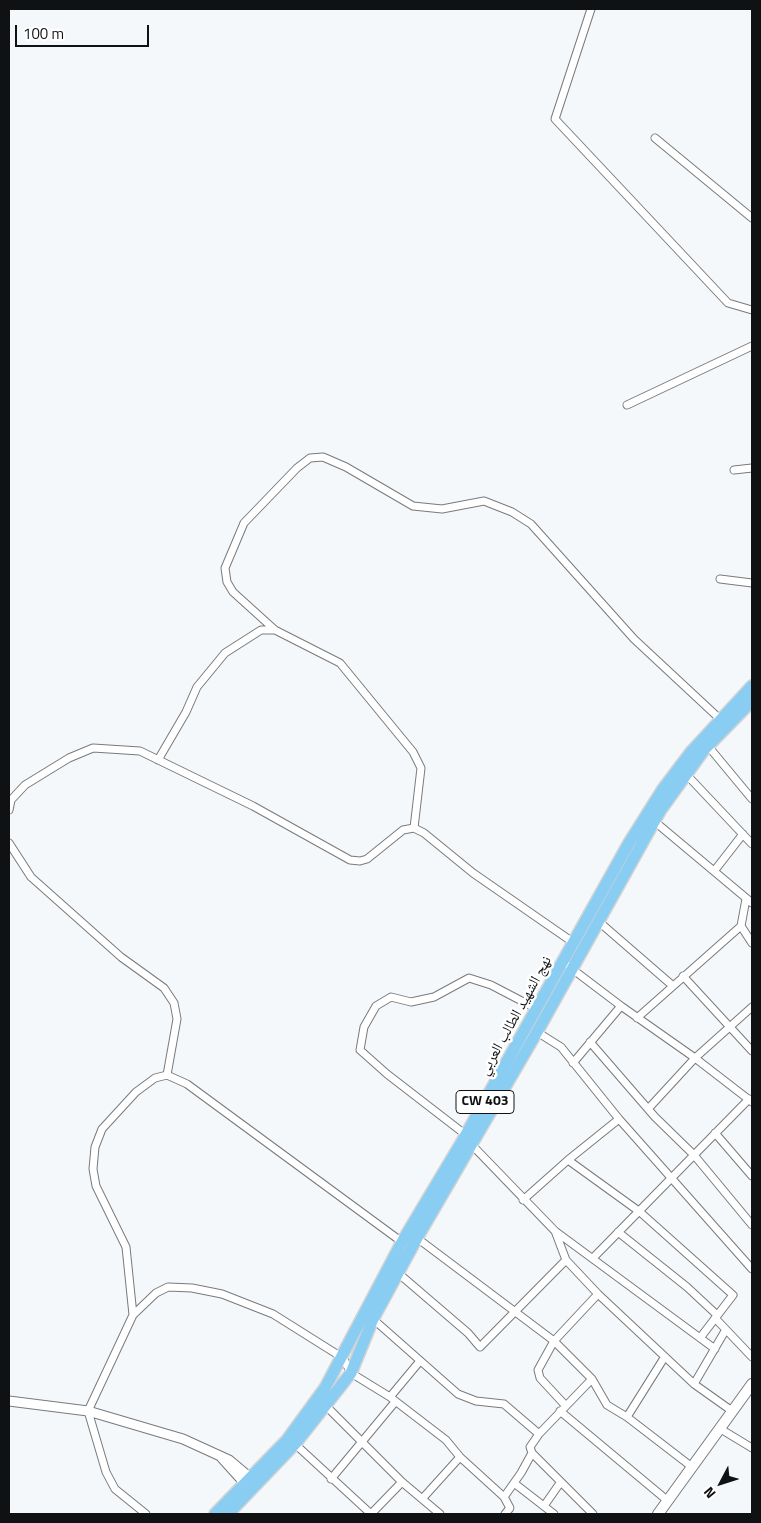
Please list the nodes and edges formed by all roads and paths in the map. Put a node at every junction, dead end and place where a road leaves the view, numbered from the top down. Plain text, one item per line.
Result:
1 (591, 9) edge
2 (655, 138) dead end
3 (752, 218) edge
4 (752, 310) edge
5 (752, 346) edge
6 (627, 404) dead end
7 (752, 468) edge
8 (734, 470) dead end
9 (720, 579) dead end
10 (752, 583) edge
11 (275, 630) junction
12 (752, 686) edge
13 (752, 701) edge
14 (721, 720) junction
15 (708, 746) junction
16 (158, 760) junction
17 (685, 773) junction
18 (752, 797) edge
19 (9, 810) edge
20 (654, 821) junction
21 (414, 828) junction
22 (743, 834) junction
23 (9, 843) edge
24 (752, 844) edge
25 (715, 870) junction
26 (749, 901) edge
27 (598, 921) junction
28 (741, 926) junction
29 (574, 943) junction
30 (752, 943) edge
31 (568, 965) junction
32 (683, 976) junction
33 (673, 986) junction
34 (621, 1006) junction
35 (752, 1007) edge
36 (537, 1009) junction
37 (637, 1018) junction
38 (729, 1026) junction
39 (537, 1032) junction
40 (590, 1042) junction
41 (752, 1051) edge
42 (695, 1058) junction
43 (573, 1063) junction
44 (167, 1075) junction
45 (751, 1100) edge
46 (648, 1108) junction
47 (619, 1119) junction
48 (715, 1133) junction
49 (469, 1140) junction
50 (694, 1155) junction
51 (568, 1160) junction
52 (752, 1176) edge
53 (673, 1178) junction
54 (524, 1200) junction
55 (640, 1212) junction
56 (752, 1224) edge
57 (555, 1231) junction
58 (618, 1232) junction
59 (417, 1238) junction
60 (402, 1242) junction
61 (593, 1258) junction
62 (566, 1260) junction
63 (752, 1269) edge
64 (398, 1273) junction
65 (598, 1294) junction
66 (514, 1310) junction
67 (133, 1316) junction
68 (716, 1316) junction
69 (374, 1319) junction
70 (725, 1331) junction
71 (700, 1338) junction
72 (554, 1341) junction
73 (715, 1349) junction
74 (752, 1357) edge
75 (343, 1358) junction
76 (664, 1358) junction
77 (420, 1360) junction
78 (351, 1373) junction
79 (592, 1379) junction
80 (694, 1384) junction
81 (752, 1384) edge
82 (392, 1399) junction
83 (9, 1401) edge
84 (325, 1404) junction
85 (565, 1405) junction
86 (88, 1411) junction
87 (560, 1411) junction
88 (732, 1411) junction
89 (627, 1417) junction
90 (719, 1428) junction
91 (539, 1434) junction
92 (362, 1443) junction
93 (295, 1444) junction
94 (752, 1448) edge
95 (532, 1453) junction
96 (460, 1457) junction
97 (692, 1467) junction
98 (331, 1479) junction
99 (402, 1482) junction
100 (514, 1482) junction
101 (560, 1483) junction
102 (250, 1484) junction
103 (504, 1497) junction
104 (422, 1499) junction
105 (668, 1501) junction
106 (544, 1506) junction
107 (146, 1514) edge
108 (215, 1514) edge
109 (228, 1514) edge
110 (371, 1514) edge
111 (440, 1514) edge
112 (506, 1514) edge
113 (554, 1514) edge
114 (593, 1514) edge
115 (658, 1514) edge

1 - 4 street
2 - 3 street
5 - 6 street
7 - 8 street
9 - 10 street
11 - 14 street
11 - 16 street
11 - 21 street
12 - 14 main road, نهج الشهيد الطالب العربي / CW 403
13 - 15 main road, نهج الشهيد الطالب العربي / CW 403
14 - 29 main road, نهج الشهيد الطالب العربي / CW 403
15 - 17 main road, نهج الشهيد الطالب العربي / CW 403
15 - 18 street
16 - 19 street
16 - 21 street
17 - 20 main road, نهج الشهيد الطالب العربي / CW 403
17 - 22 street
20 - 25 street
20 - 27 main road, نهج الشهيد الطالب العربي / CW 403
21 - 29 street
22 - 24 street
22 - 25 street
23 - 44 street
25 - 26 street
26 - 28 street
27 - 31 main road, نهج الشهيد الطالب العربي / CW 403
27 - 33 street
28 - 30 street
28 - 32 street
29 - 31 main road, نهج الشهيد الطالب العربي / CW 403
31 - 34 street
31 - 36 main road, نهج الشهيد الطالب العربي / CW 403
31 - 39 main road, نهج الشهيد الطالب العربي / CW 403
32 - 33 street
32 - 38 street
33 - 37 street
34 - 37 street
34 - 40 street
35 - 38 street
36 - 49 main road, نهج الشهيد الطالب العربي / CW 403
36 - 49 street
37 - 42 street
38 - 41 street
38 - 42 street
39 - 43 street
39 - 49 main road, نهج الشهيد الطالب العربي / CW 403
40 - 43 street
40 - 46 street
42 - 45 street
42 - 46 street
43 - 47 street
44 - 60 street
44 - 67 street
45 - 48 street
46 - 50 street
47 - 51 street
47 - 53 street
48 - 50 street
48 - 52 street
49 - 54 street
49 - 59 main road, نهج الشهيد الطالب العربي / CW 403
49 - 60 main road, نهج الشهيد الطالب العربي / CW 403
50 - 53 street
50 - 56 street
51 - 54 street
51 - 55 street
53 - 55 street
53 - 63 street
54 - 57 street
55 - 58 street
55 - 68 street
57 - 61 street
57 - 62 street
58 - 61 street
58 - 68 street
59 - 64 main road, نهج الشهيد الطالب العربي / CW 403
59 - 66 street
60 - 75 main road, نهج الشهيد الطالب العربي / CW 403
61 - 71 street
62 - 65 street
62 - 66 street
64 - 66 street
64 - 69 main road, نهج الشهيد الطالب العربي / CW 403
65 - 72 street
65 - 76 street
66 - 72 street
67 - 75 street
67 - 86 street
68 - 70 street
68 - 71 street
69 - 77 street
69 - 78 main road, نهج الشهيد الطالب العربي / CW 403
70 - 73 street
70 - 74 street
71 - 73 street
72 - 79 street
72 - 85 street
73 - 80 street
75 - 78 street
75 - 102 main road, نهج الشهيد الطالب العربي / CW 403
76 - 80 street
76 - 89 street
77 - 82 street
77 - 91 street
78 - 82 street
78 - 84 main road, نهج الشهيد الطالب العربي / CW 403
79 - 85 street
79 - 89 street
80 - 88 street
81 - 88 main road
82 - 92 street
82 - 96 street
83 - 86 street
84 - 92 street
84 - 93 main road, نهج الشهيد الطالب العربي / CW 403
85 - 87 street
86 - 102 street
86 - 107 street
87 - 91 street
87 - 105 street
88 - 90 main road
89 - 97 street
90 - 94 street
90 - 97 main road
91 - 95 street
92 - 98 street
92 - 99 street
93 - 98 street
93 - 102 main road, نهج الشهيد الطالب العربي / CW 403
95 - 100 street
95 - 101 street
96 - 103 street
96 - 104 street
97 - 105 main road
98 - 110 street
99 - 104 street
99 - 110 street
100 - 103 street
100 - 106 street
101 - 106 street
101 - 114 street
102 - 108 main road, نهج الشهيد الطالب العربي / CW 403
102 - 109 main road, نهج الشهيد الطالب العربي / CW 403
103 - 112 street
104 - 111 street
105 - 115 main road
106 - 113 street

